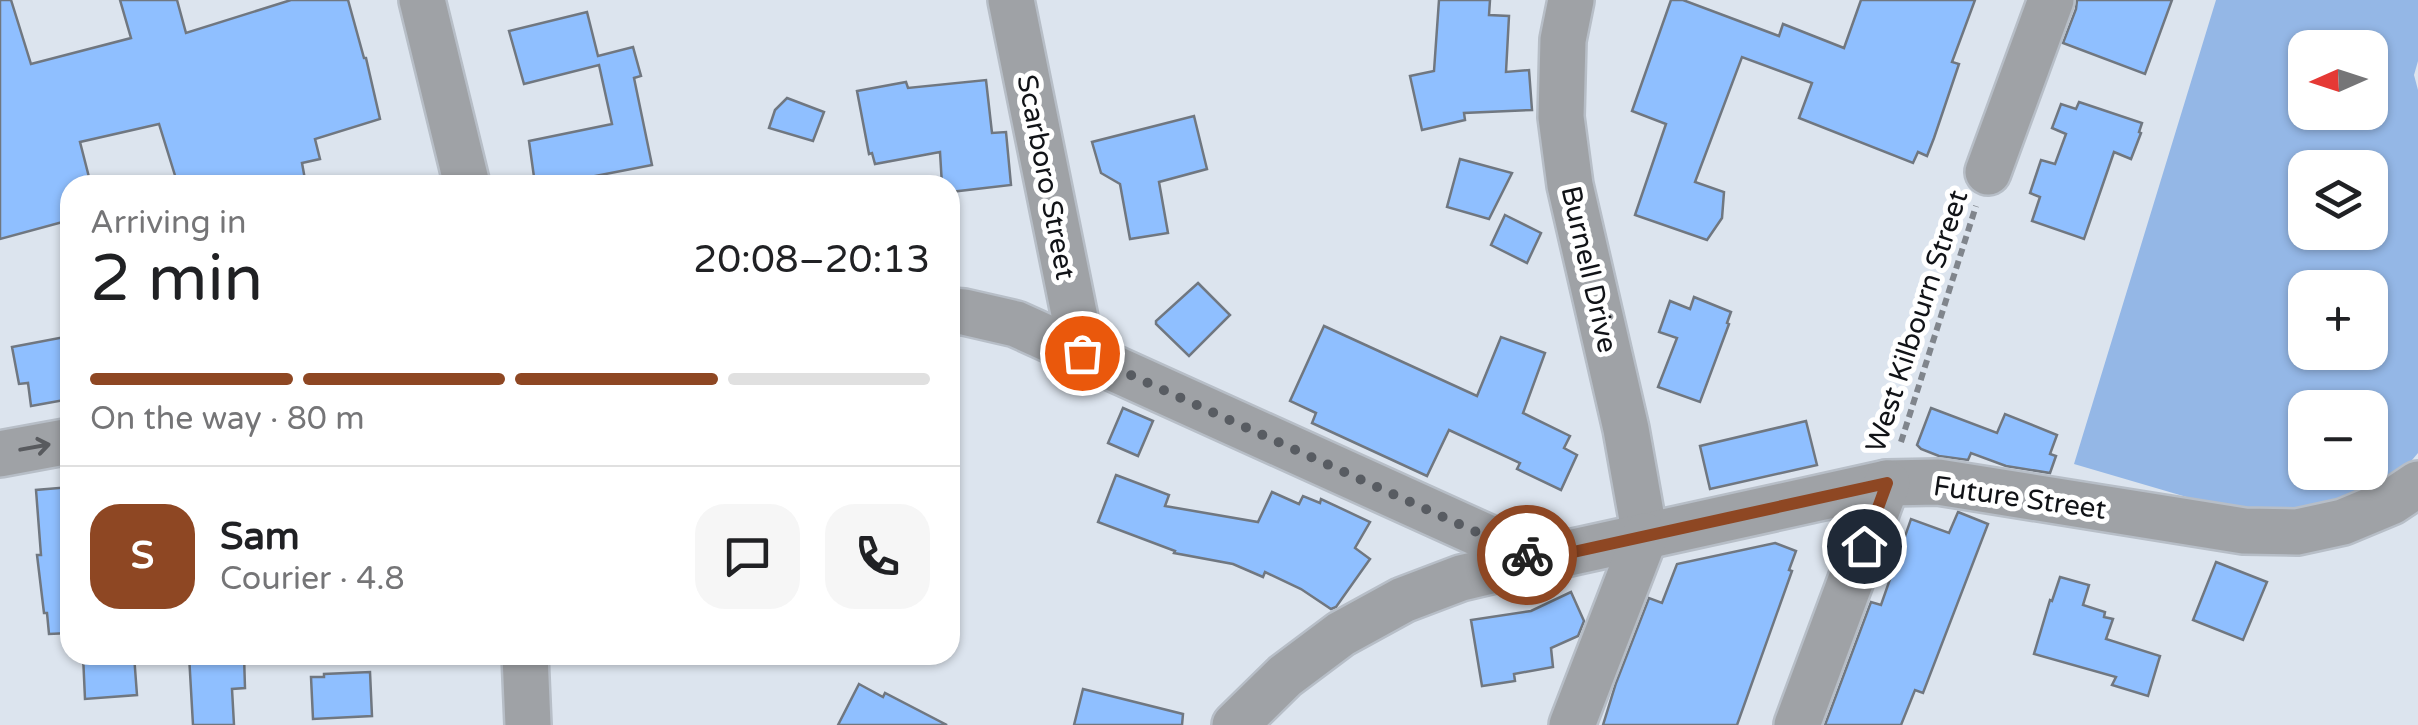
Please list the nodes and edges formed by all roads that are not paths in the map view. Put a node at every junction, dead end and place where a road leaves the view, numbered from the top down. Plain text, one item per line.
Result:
1 (422, 0) edge
2 (1012, 0) edge
3 (1570, 0) edge
4 (2051, 0) edge
5 (1988, 172) road end
6 (465, 175) edge
7 (960, 312) edge
8 (1082, 353) junction
9 (60, 443) edge
10 (0, 454) edge
11 (1887, 483) junction
12 (2418, 484) edge
13 (1645, 536) junction
14 (1537, 560) junction
15 (525, 665) edge
16 (528, 725) edge
17 (1234, 725) edge
18 (1572, 725) edge
19 (1797, 725) edge

1 - 6 street
2 - 8 street, Scarboro Street
3 - 13 street, Burnell Drive
4 - 5 street
7 - 8 street
8 - 14 street
10 -> 9 street
11 - 12 street, Future Street
11 - 13 street, Future Street
11 - 19 street
13 - 14 street, Future Street
13 - 18 street
14 - 17 street
15 - 16 street

